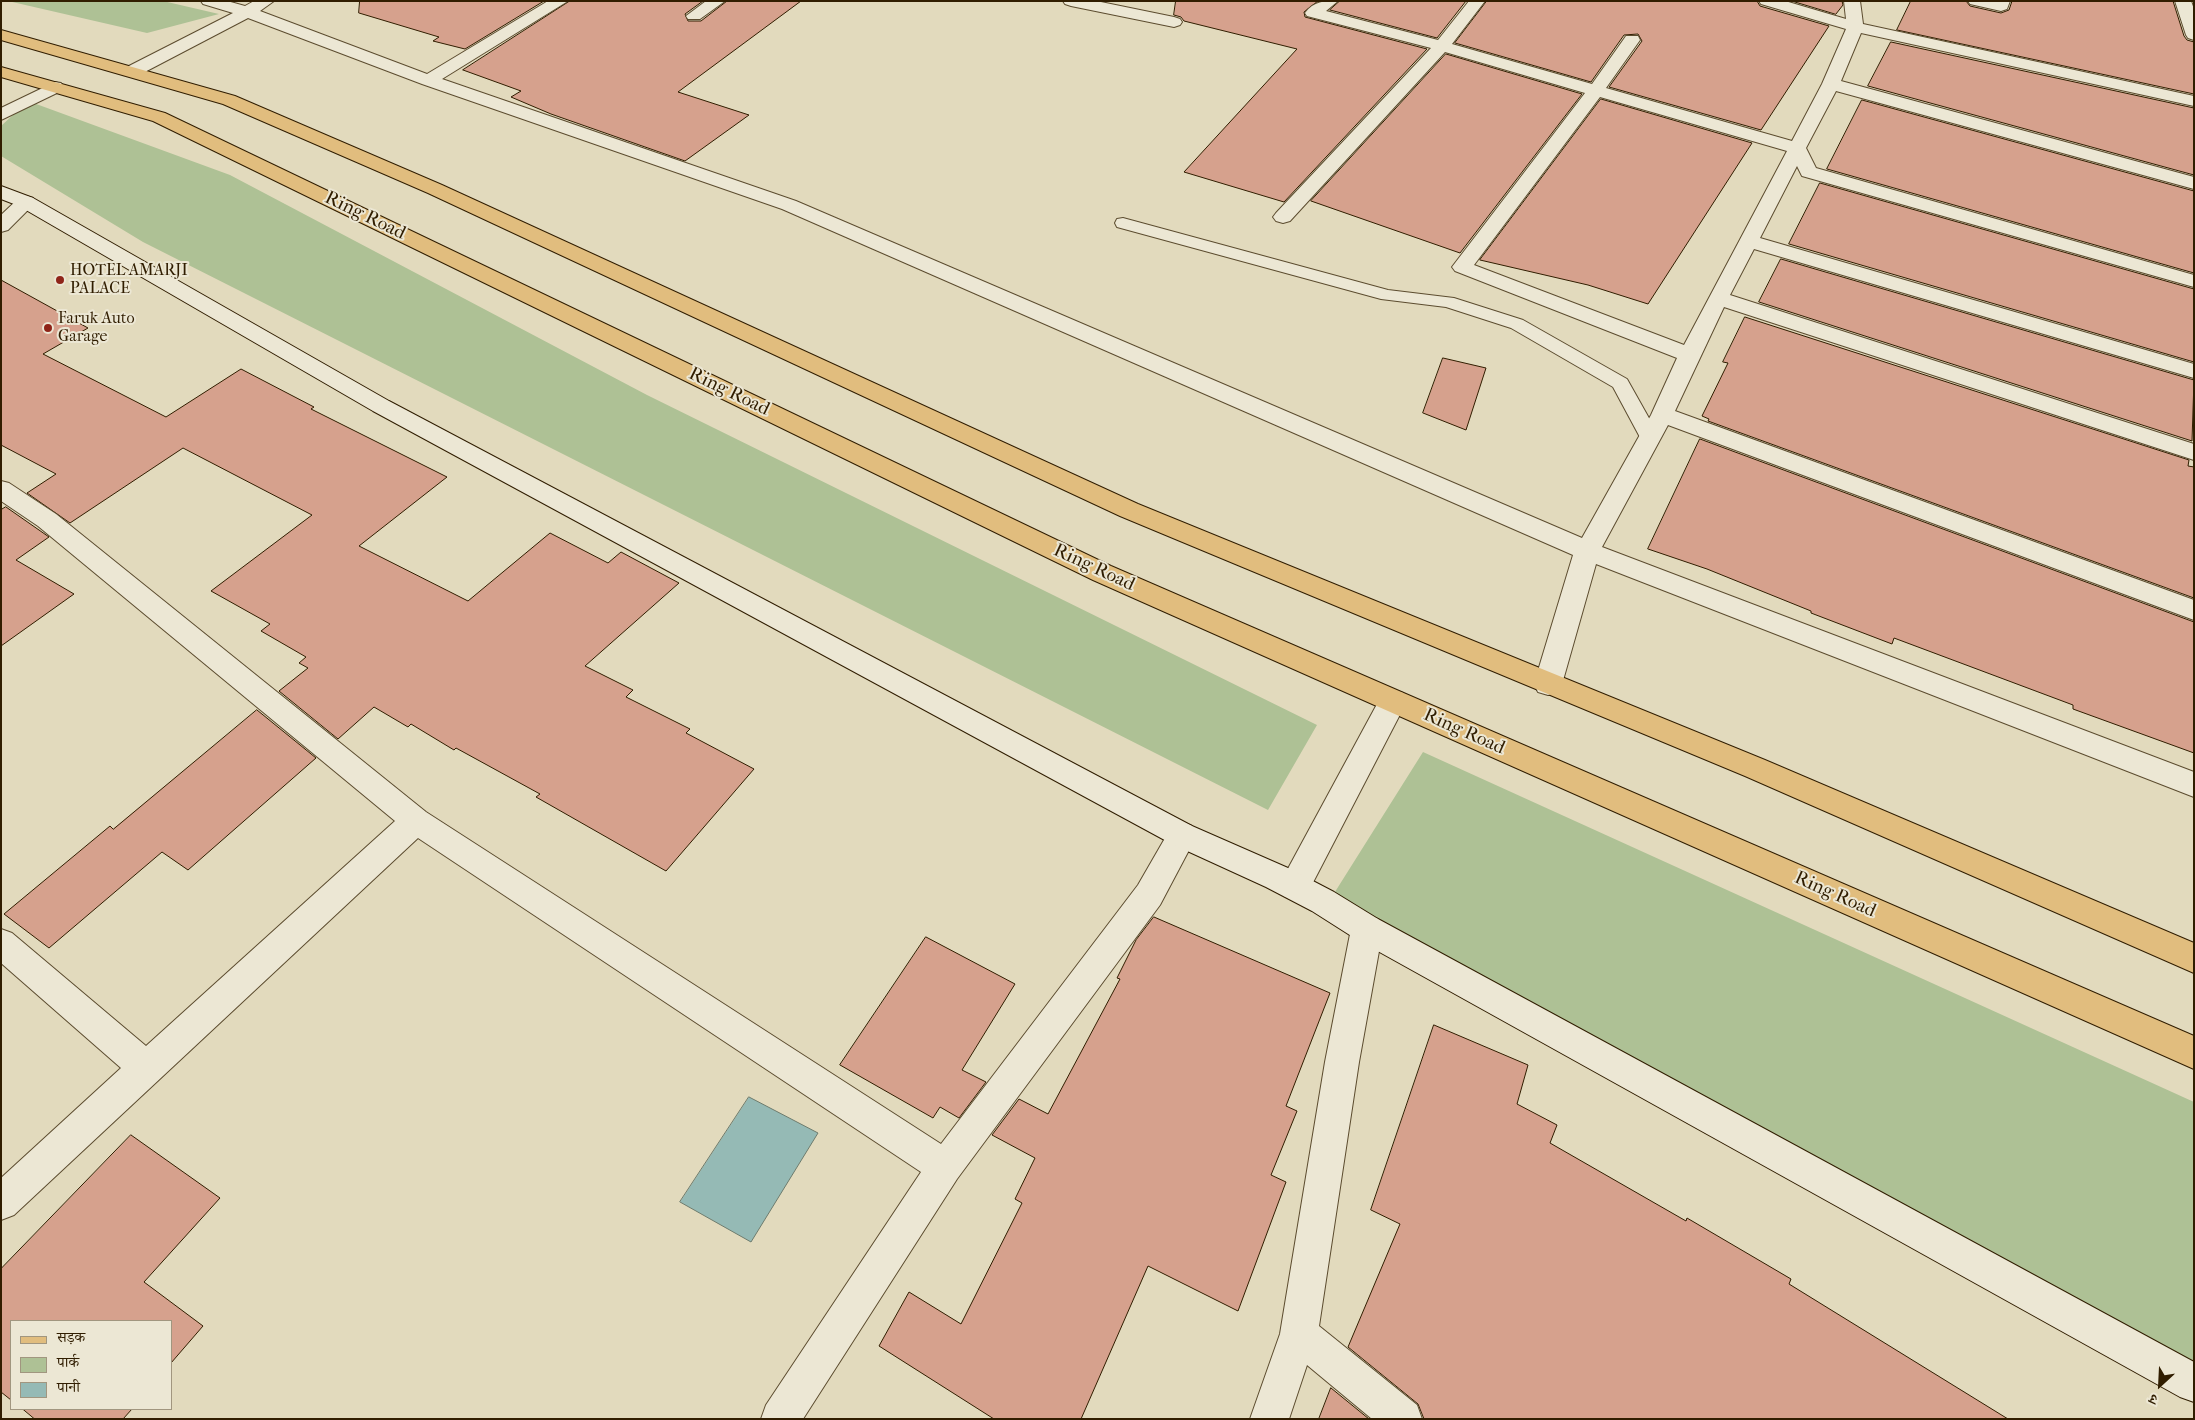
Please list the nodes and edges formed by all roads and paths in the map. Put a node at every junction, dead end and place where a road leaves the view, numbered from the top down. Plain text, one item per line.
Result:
1 (209, 1) edge
2 (560, 1) edge
3 (717, 1) edge
4 (1071, 1) edge
5 (1330, 1) edge
6 (1477, 1) edge
7 (1767, 1) edge
8 (1852, 1) edge
9 (1976, 1) edge
10 (2002, 1) edge
11 (2183, 1) edge
12 (256, 6) edge
13 (694, 16) dead end
14 (1174, 22) dead end
15 (1855, 27) junction
16 (2194, 32) edge
17 (1, 35) edge
18 (1632, 40) dead end
19 (1442, 46) junction
20 (132, 71) junction
21 (1, 72) edge
22 (428, 80) junction
23 (1831, 84) junction
24 (55, 87) junction
25 (1597, 91) junction
26 (2194, 101) edge
27 (1, 115) edge
28 (1797, 148) junction
29 (2194, 183) edge
30 (1, 192) edge
31 (26, 202) junction
32 (1283, 217) dead end
33 (1123, 223) dead end
34 (1, 226) edge
35 (1750, 241) junction
36 (2194, 281) edge
37 (1718, 298) junction
38 (1689, 355) junction
39 (2194, 371) edge
40 (1662, 415) junction
41 (1649, 436) junction
42 (2194, 452) edge
43 (1, 489) edge
44 (1587, 551) junction
45 (2194, 610) edge
46 (1548, 684) junction
47 (1393, 700) junction
48 (2194, 785) edge
49 (416, 821) junction
50 (1182, 835) junction
51 (1295, 886) junction
52 (1366, 929) junction
53 (1, 942) edge
54 (2194, 958) edge
55 (2194, 1053) edge
56 (146, 1068) junction
57 (945, 1167) junction
58 (1, 1202) edge
59 (1299, 1334) junction
60 (2194, 1383) edge
61 (780, 1419) edge
62 (1269, 1419) edge
63 (1403, 1419) edge

1 - 12 street
2 - 22 street
3 - 13 street
4 - 14 street
5 - 19 street
6 - 19 street
7 - 15 street
8 - 15 street
9 - 10 street
11 - 16 street
12 - 20 street
12 - 22 street
15 - 23 street
15 - 26 street
17 - 20 main road
18 - 25 street
19 - 25 street
19 - 32 street
20 - 46 main road
21 - 24 main road, Ring Road
22 - 44 street
23 - 28 street
23 - 29 street
24 - 27 street
24 - 47 main road, Ring Road
25 - 28 street
25 - 38 street
28 - 35 street
28 - 36 street
30 - 31 street
31 - 34 street
31 - 50 street
33 - 41 lane
35 - 37 street
35 - 39 street
37 - 38 street
37 - 42 street
38 - 40 street
40 - 41 street
40 - 45 street
41 - 44 street
43 - 49 street
44 - 46 street
44 - 48 street
46 - 54 main road
47 - 51 street
47 - 55 main road, Ring Road
49 - 56 street
49 - 57 street
50 - 51 street
50 - 57 street
51 - 52 street
52 - 59 street
52 - 60 street
53 - 56 street
56 - 58 street
57 - 61 street
59 - 62 street
59 - 63 street

